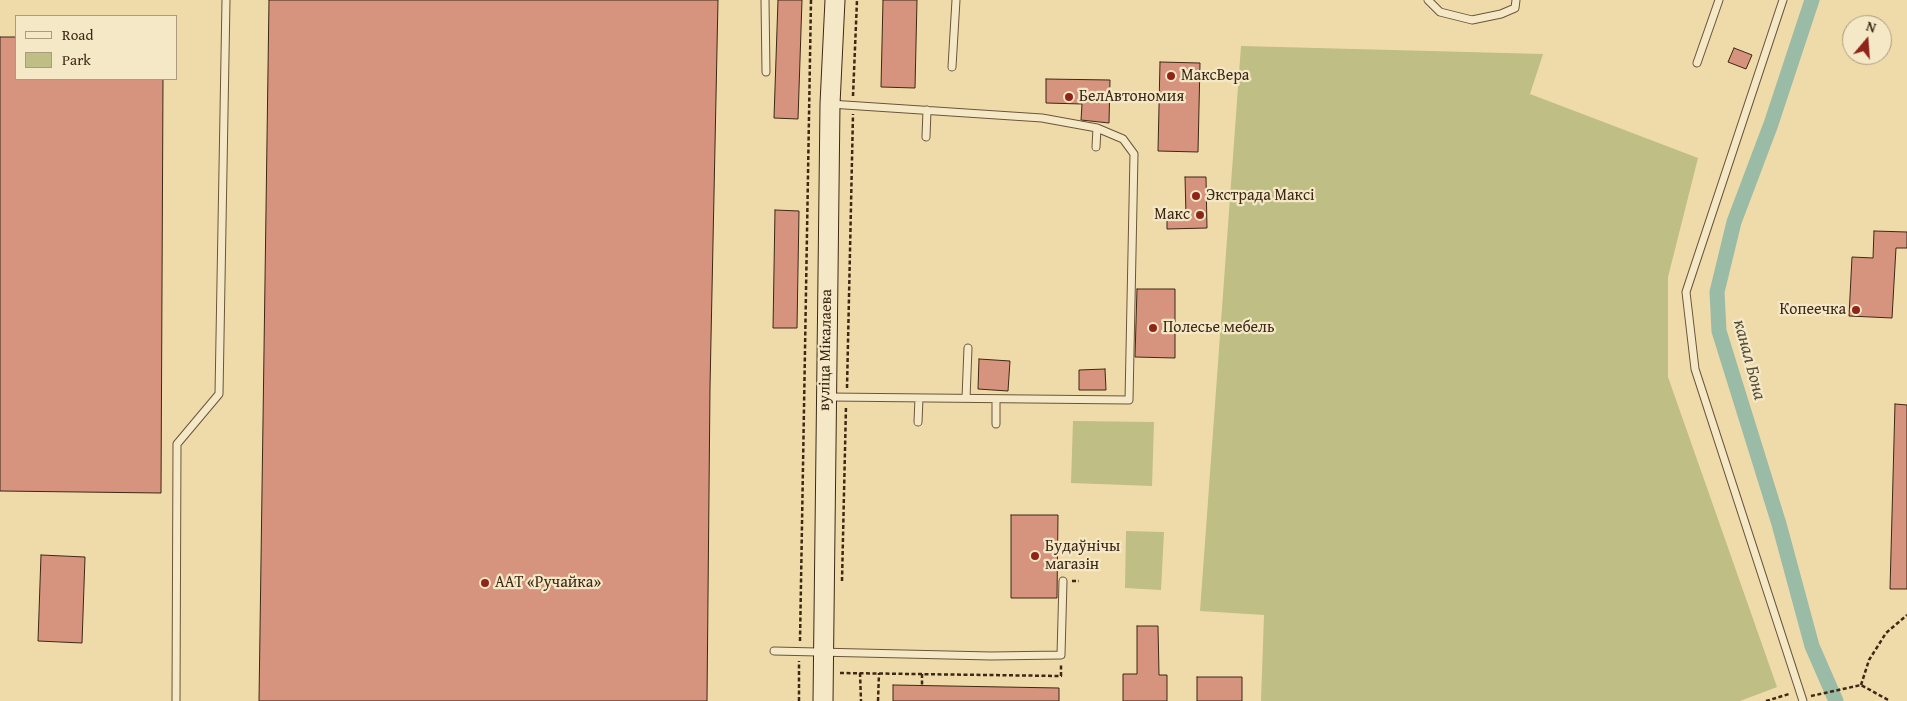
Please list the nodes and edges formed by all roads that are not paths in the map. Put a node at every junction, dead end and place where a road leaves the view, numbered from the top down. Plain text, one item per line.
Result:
1 (226, 0) edge
2 (766, 0) edge
3 (835, 0) edge
4 (956, 0) edge
5 (1428, 0) edge
6 (1516, 0) edge
7 (1718, 0) edge
8 (1783, 0) edge
9 (1697, 63) dead end
10 (952, 66) dead end
11 (766, 72) dead end
12 (830, 104) junction
13 (927, 110) junction
14 (1097, 128) junction
15 (926, 137) dead end
16 (1096, 146) dead end
17 (968, 348) dead end
18 (826, 397) junction
19 (919, 398) junction
20 (966, 398) junction
21 (996, 399) junction
22 (918, 422) dead end
23 (996, 424) dead end
24 (1063, 581) dead end
25 (774, 651) dead end
26 (832, 652) junction
27 (1802, 699) edge
28 (176, 701) edge
29 (823, 701) edge

1 - 28 lane
2 - 11 lane
3 - 12 main road, вуліца Мікалаева
4 - 10 lane
5 - 6 lane
7 - 9 lane
8 - 27 lane
12 - 13 lane
12 - 18 main road, вуліца Мікалаева
13 - 14 lane
13 - 15 lane
14 - 16 lane
14 - 21 lane
17 - 20 lane
18 - 19 lane
18 - 26 main road, вуліца Мікалаева
19 - 20 lane
19 - 22 lane
20 - 21 lane
21 - 23 lane
24 - 26 lane
25 - 26 lane
26 - 29 main road, вуліца Мікалаева

